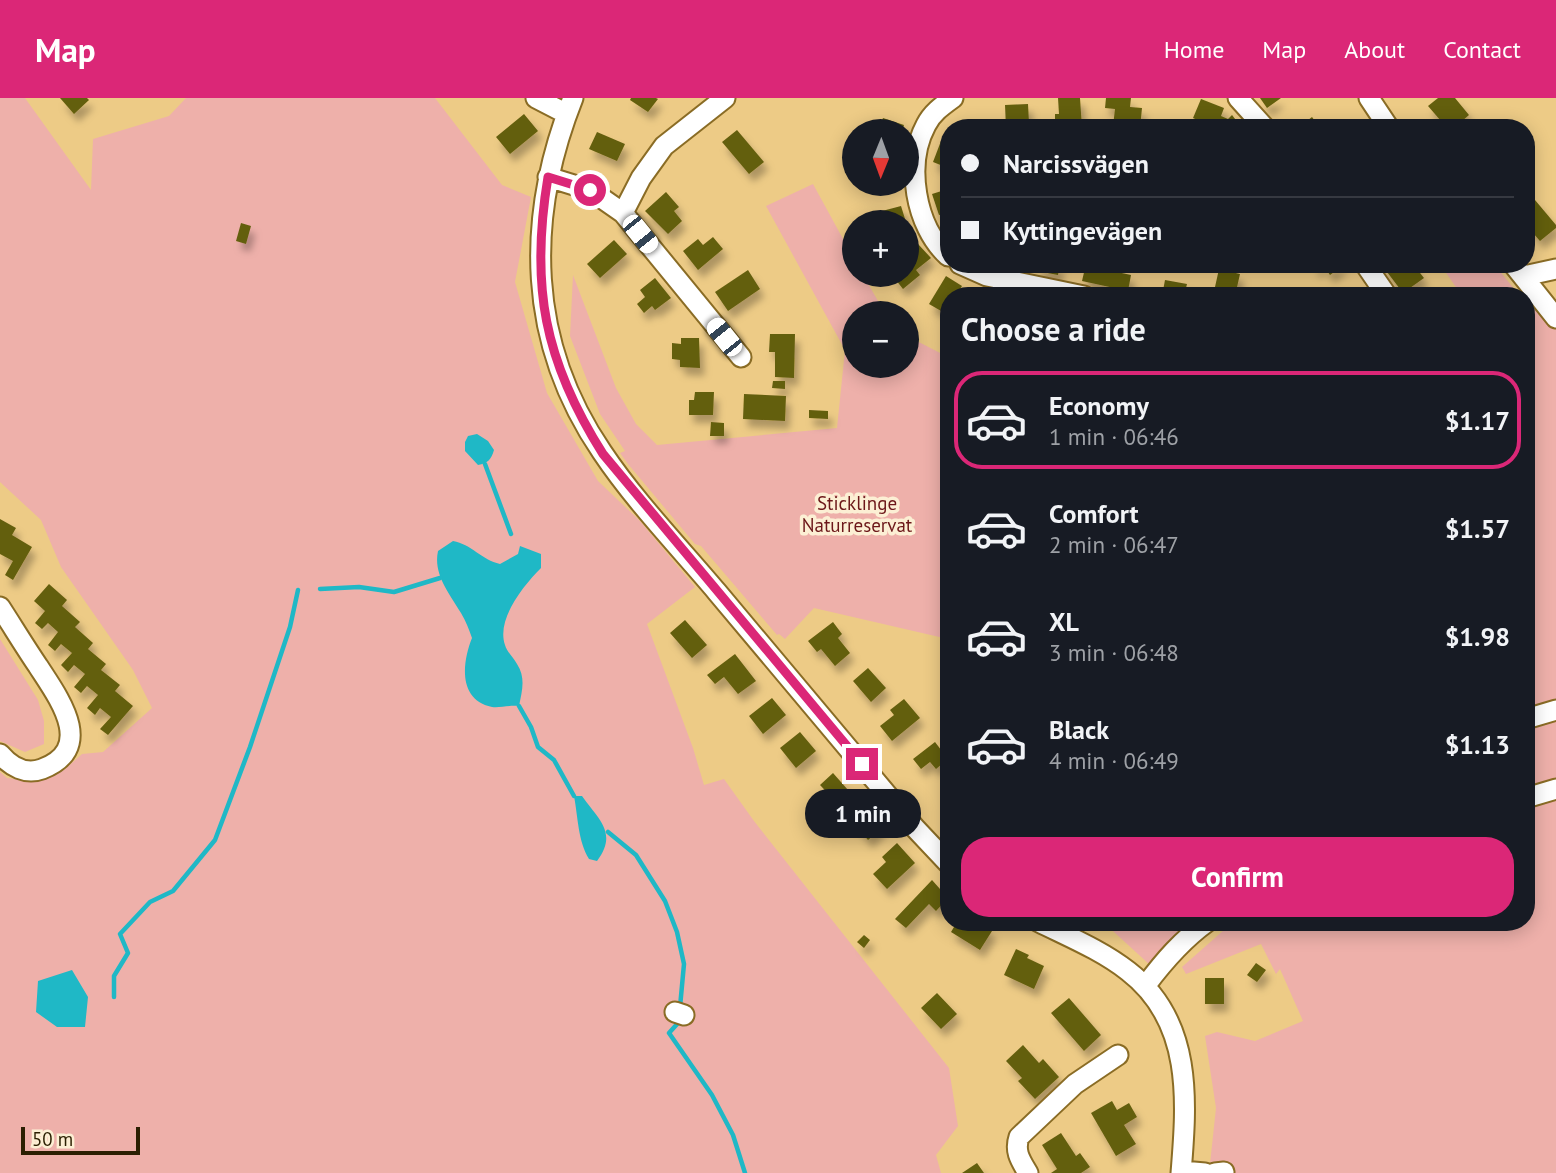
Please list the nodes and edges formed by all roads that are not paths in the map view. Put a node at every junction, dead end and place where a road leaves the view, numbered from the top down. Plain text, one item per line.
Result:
1 (536, 98) edge
2 (725, 98) edge
3 (953, 98) edge
4 (1238, 98) edge
5 (1369, 98) edge
6 (570, 106) edge
7 (1257, 119) edge
8 (1383, 119) edge
9 (548, 177) junction
10 (623, 213) junction
11 (940, 245) edge
12 (1556, 269) edge
13 (1535, 270) edge
14 (980, 273) edge
15 (1520, 273) edge
16 (1040, 287) edge
17 (1531, 287) edge
18 (1535, 291) edge
19 (1556, 318) edge
20 (741, 357) dead end
21 (0, 607) edge
22 (1556, 710) edge
23 (1535, 716) edge
24 (0, 754) edge
25 (1556, 789) edge
26 (1535, 795) edge
27 (940, 855) edge
28 (1059, 931) edge
29 (1195, 931) edge
30 (1146, 985) junction
31 (1118, 1055) dead end
32 (1181, 1172) edge
33 (1028, 1173) edge
34 (1214, 1173) edge

1 - 6 street
2 - 10 street
3 - 11 street
4 - 7 street
5 - 8 street
6 - 9 street
9 - 10 street
9 - 27 street
10 - 20 street
12 - 13 street
14 - 16 street
15 - 17 street
18 - 19 street
21 - 24 street
22 - 23 street
25 - 26 street
28 - 30 street
29 - 30 street
30 - 32 street
31 - 33 street
32 - 34 street

